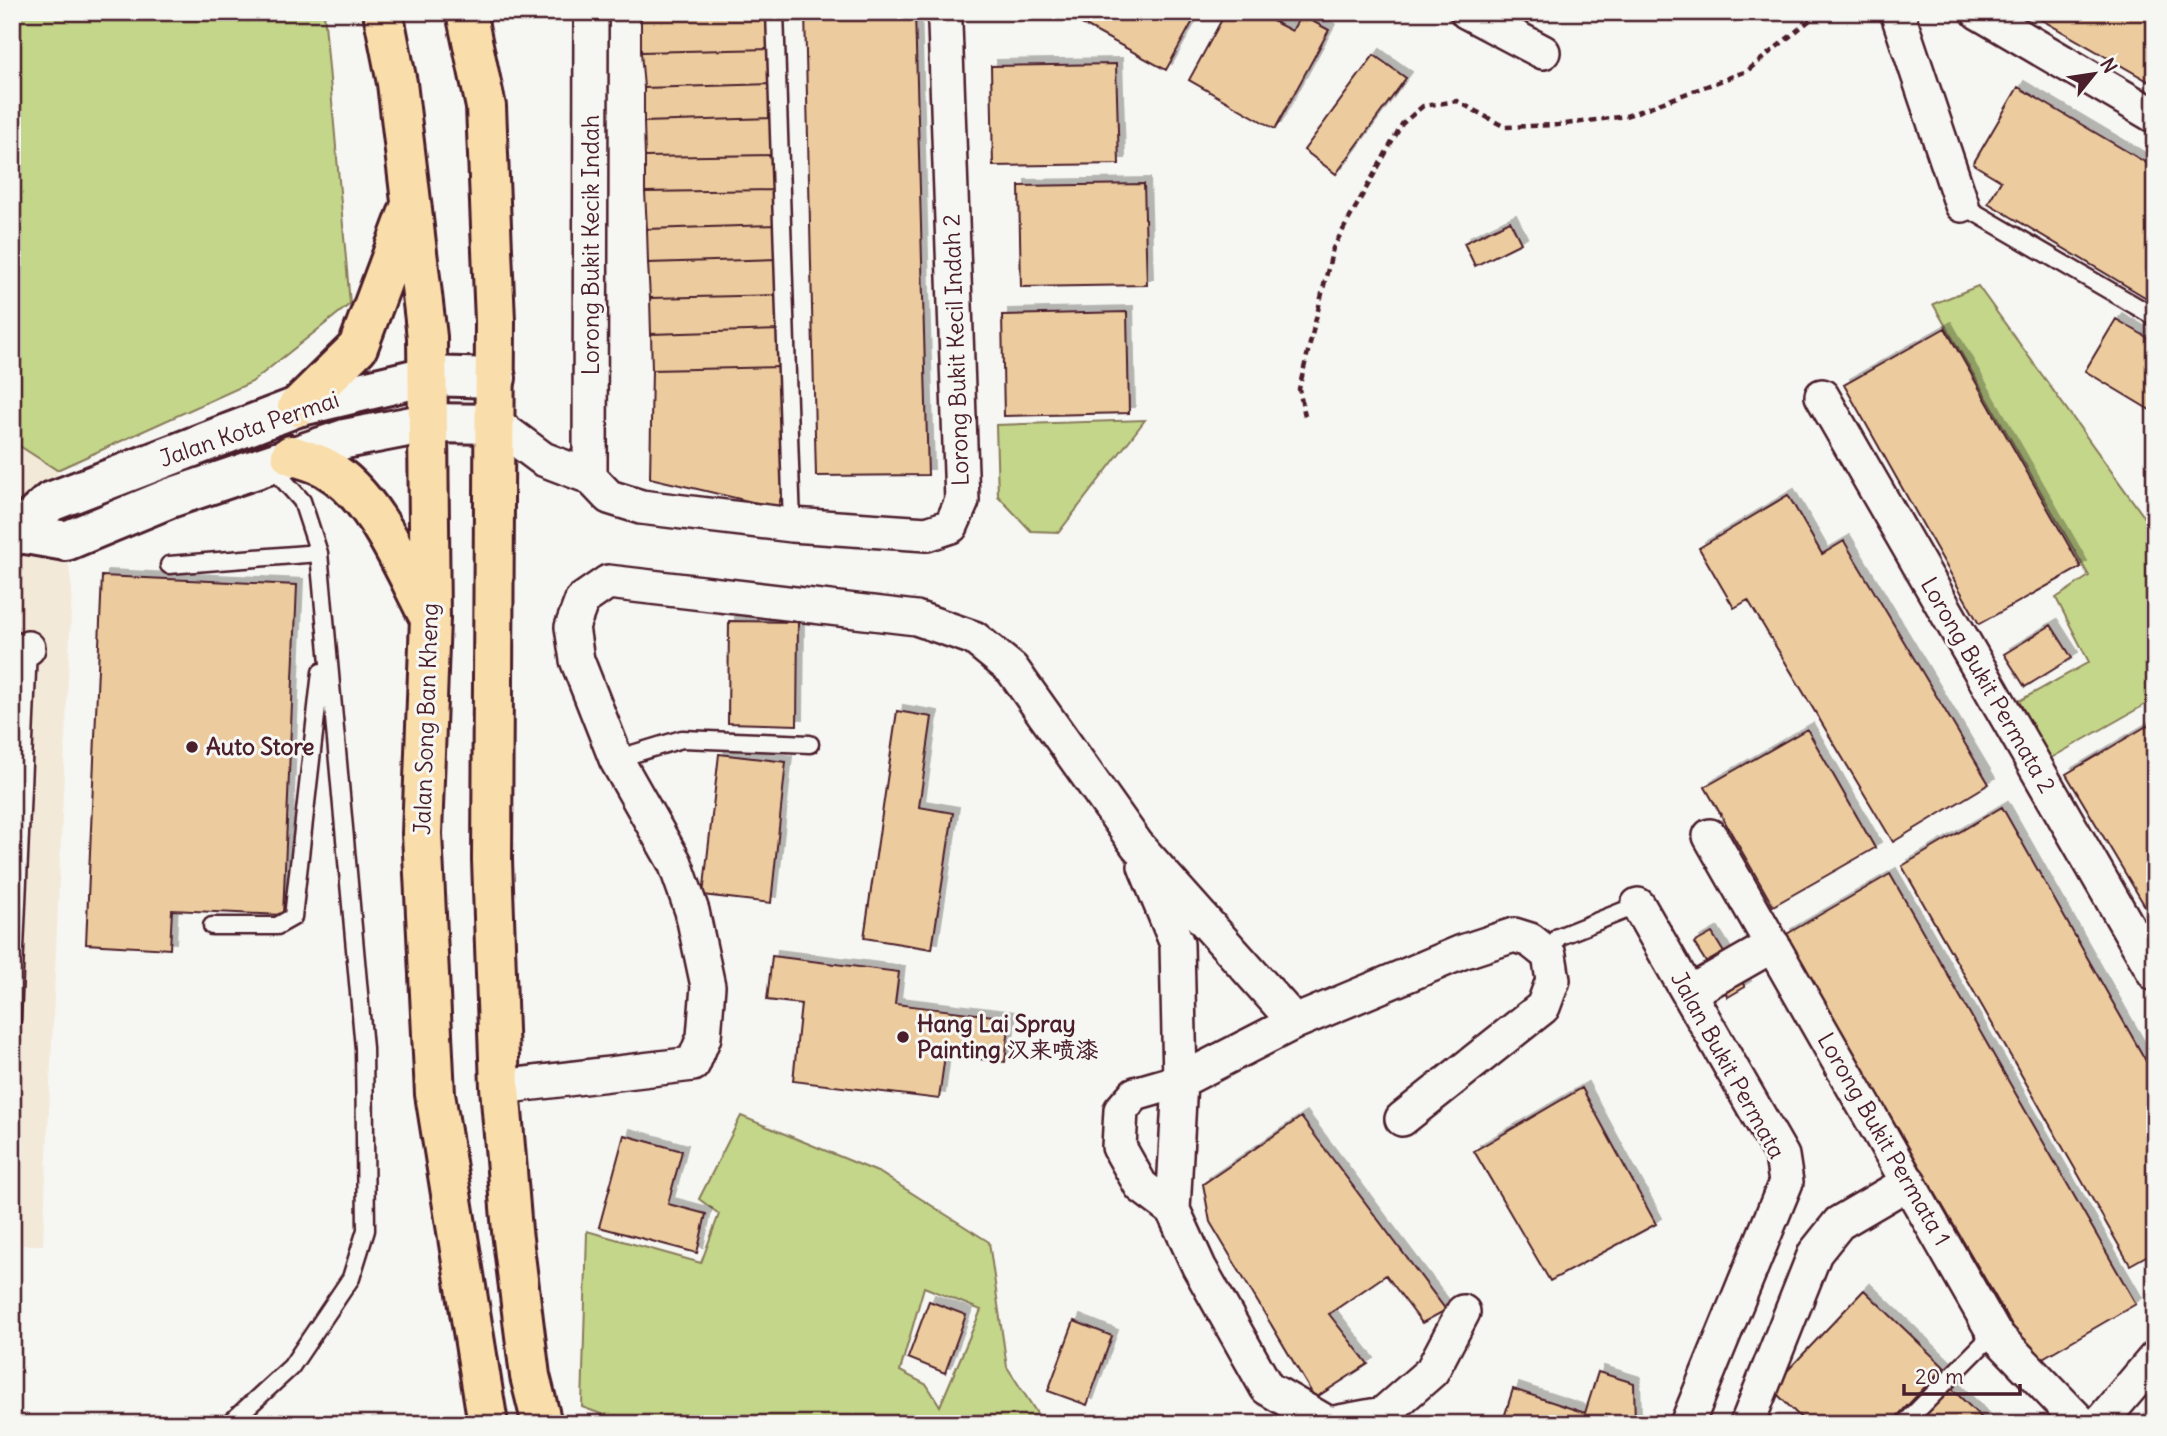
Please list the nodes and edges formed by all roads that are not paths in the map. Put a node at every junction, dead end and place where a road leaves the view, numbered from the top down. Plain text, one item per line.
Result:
1 (383, 12) edge
2 (466, 12) edge
3 (591, 12) edge
4 (775, 12) edge
5 (1467, 12) edge
6 (1897, 12) edge
7 (1978, 12) edge
8 (945, 24) dead end
9 (1543, 52) dead end
10 (2155, 116) edge
11 (411, 204) junction
12 (1962, 205) joint
13 (2155, 317) edge
14 (427, 376) junction
15 (496, 378) junction
16 (1822, 396) dead end
17 (297, 407) junction
18 (428, 423) junction
19 (496, 424) junction
20 (280, 459) junction
21 (590, 477) junction
22 (792, 525) junction
23 (16, 535) edge
24 (319, 553) junction
25 (169, 565) dead end
26 (430, 618) junction
27 (325, 642) junction
28 (20, 652) edge
29 (810, 744) dead end
30 (616, 759) junction
31 (1710, 836) dead end
32 (1136, 845) junction
33 (1638, 905) joint
34 (212, 926) dead end
35 (1773, 945) junction
36 (1549, 955) junction
37 (2155, 974) edge
38 (1689, 993) junction
39 (12, 1019) edge
40 (1295, 1022) junction
41 (1180, 1081) junction
42 (500, 1087) junction
43 (1402, 1119) dead end
44 (1909, 1182) junction
45 (1173, 1210) junction
46 (1463, 1312) dead end
47 (1994, 1333) junction
48 (2155, 1358) edge
49 (229, 1424) edge
50 (488, 1424) edge
51 (542, 1424) edge
52 (1329, 1424) edge
53 (1687, 1424) edge
54 (1747, 1424) edge
55 (1904, 1424) edge
56 (2082, 1424) edge
57 (2099, 1424) edge

1 - 11 main road, Jalan Song Ban Kheng
2 - 15 main road
3 - 21 street, Lorong Bukit Kecik Indah
4 - 22 lane
5 - 9 street
6 - 12 street
7 - 10 street
8 - 22 street, Lorong Bukit Kecil Indah 2
11 - 14 main road, Jalan Song Ban Kheng
11 - 17 main road
12 - 13 lane
14 - 15 main road, Jalan Kota Permai
14 - 17 main road, Jalan Kota Permai
14 - 18 main road, Jalan Song Ban Kheng
15 - 19 main road
16 - 37 street, Lorong Bukit Permata 2
17 - 23 main road, Jalan Kota Permai
18 - 19 main road, Jalan Kota Permai
18 - 20 main road, Jalan Kota Permai
18 - 26 main road, Jalan Song Ban Kheng
19 - 21 street, Lorong Bukit Kecil Indah 2
19 - 42 main road
20 - 23 main road, Jalan Kota Permai
20 - 24 lane
20 - 26 main road
21 - 22 street, Lorong Bukit Kecil Indah 2
24 - 25 lane
24 - 27 lane
26 - 50 main road, Jalan Song Ban Kheng
27 - 34 lane
27 - 49 lane
28 - 39 lane
29 - 30 lane
30 - 32 street
30 - 42 street
31 - 35 street, Lorong Bukit Permata 1
32 - 40 street
32 - 41 street
33 - 36 lane
33 - 38 street, Jalan Bukit Permata
35 - 38 street
35 - 44 street, Lorong Bukit Permata 1
36 - 40 street
36 - 43 street
38 - 53 street, Jalan Bukit Permata
40 - 41 street
41 - 45 street
41 - 45 street
42 - 51 main road
44 - 47 street, Lorong Bukit Permata 1
44 - 54 street
45 - 52 street
46 - 52 street
47 - 55 lane
47 - 56 street, Lorong Bukit Permata 1
48 - 57 street

